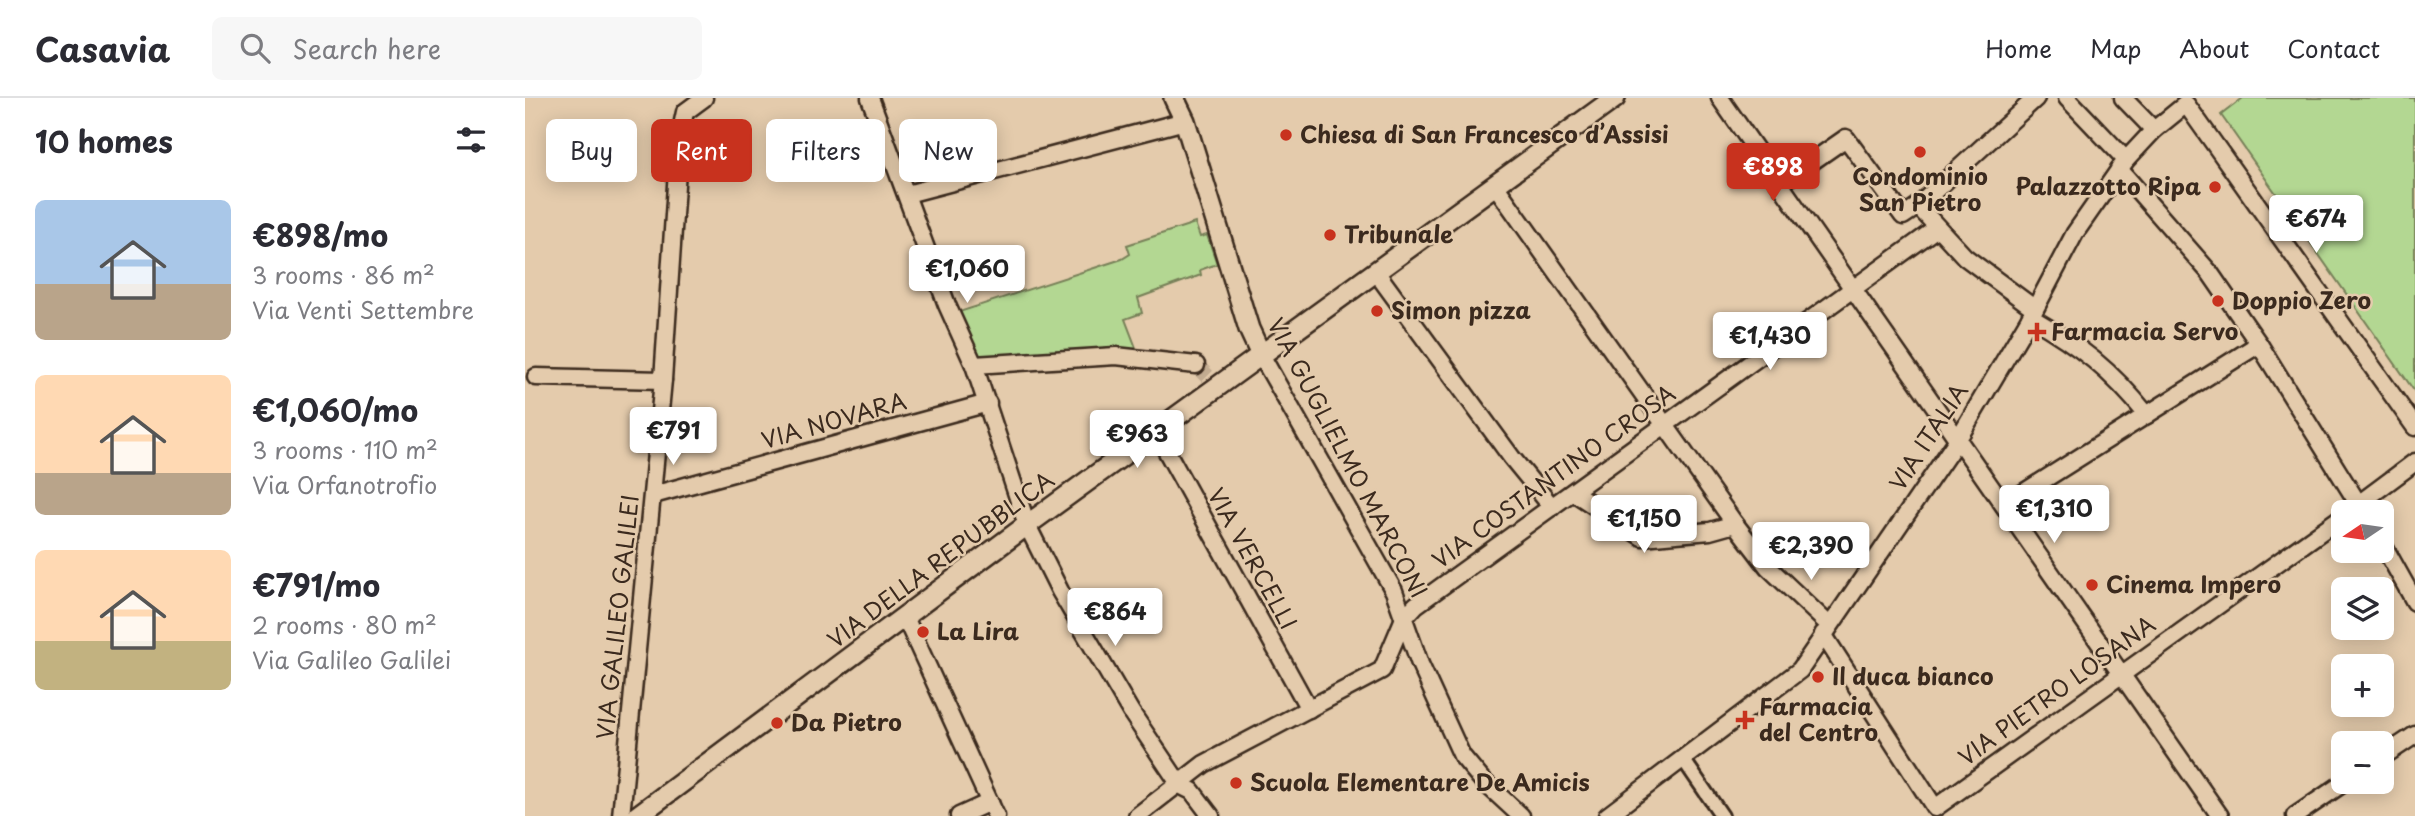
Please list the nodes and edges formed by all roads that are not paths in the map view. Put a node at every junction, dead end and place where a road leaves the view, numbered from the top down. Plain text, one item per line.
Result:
1 (704, 98) edge
2 (870, 98) edge
3 (1174, 98) edge
4 (1615, 98) edge
5 (1720, 98) edge
6 (2036, 98) edge
7 (2067, 98) edge
8 (2123, 98) edge
9 (2191, 101) edge
10 (1185, 121) junction
11 (2154, 131) junction
12 (2122, 165) junction
13 (1781, 183) junction
14 (1495, 185) junction
15 (907, 194) junction
16 (1918, 206) junction
17 (1937, 228) junction
18 (1376, 272) junction
19 (1853, 289) junction
20 (2033, 313) junction
21 (2259, 344) junction
22 (1261, 355) junction
23 (974, 365) junction
24 (1196, 365) tunnel mouth
25 (536, 377) dead end
26 (663, 380) junction
27 (988, 403) junction
28 (2147, 415) junction
29 (1665, 425) junction
30 (2415, 427) edge
31 (1156, 432) junction
32 (1958, 439) junction
33 (2415, 462) edge
34 (1573, 492) junction
35 (653, 495) junction
36 (2351, 500) edge
37 (2369, 500) edge
38 (2004, 505) junction
39 (1552, 507) junction
40 (1735, 524) junction
41 (2331, 524) edge
42 (1027, 525) junction
43 (2394, 564) edge
44 (2415, 602) edge
45 (905, 617) junction
46 (1404, 618) junction
47 (1826, 630) junction
48 (2119, 673) junction
49 (1309, 709) junction
50 (2415, 735) edge
51 (2394, 749) edge
52 (1683, 759) junction
53 (1180, 785) junction
54 (2331, 792) edge
55 (993, 809) edge
56 (1938, 812) edge
57 (621, 816) edge
58 (637, 816) edge
59 (959, 816) edge
60 (1137, 816) edge
61 (1212, 816) edge
62 (1521, 816) edge
63 (1607, 816) edge
64 (1722, 816) edge
65 (2220, 816) edge
66 (2295, 816) edge

1 - 26 street, VIA GALILEO GALILEI
2 - 15 street
3 - 10 street, VIA GUGLIELMO MARCONI
4 - 14 street, VIA DELLA REPUBBLICA
5 - 13 street
6 - 16 street
7 - 12 street
8 - 11 street
9 - 11 street, VIA ITALIA
9 - 30 street
10 - 15 street
10 - 22 street, VIA GUGLIELMO MARCONI
11 - 12 street, VIA ITALIA
12 - 20 street, VIA ITALIA
12 - 21 street
13 - 16 street
13 - 19 street
14 - 18 street, VIA DELLA REPUBBLICA
14 - 29 street
15 - 23 street
16 - 17 street
17 - 19 street, VIA COSTANTINO CROSA
17 - 20 street
18 - 22 street, VIA DELLA REPUBBLICA
18 - 39 street
19 - 29 street, VIA COSTANTINO CROSA
19 - 32 street
20 - 28 street
20 - 32 street, VIA ITALIA
21 - 28 street
21 - 36 street
22 - 31 street, VIA DELLA REPUBBLICA
22 - 46 street, VIA GUGLIELMO MARCONI
23 - 24 street
23 - 27 street
25 - 26 street
26 - 35 street, VIA GALILEO GALILEI
27 - 35 street, VIA NOVARA
27 - 42 street
28 - 38 street
29 - 34 street, VIA COSTANTINO CROSA
29 - 40 street
31 - 42 street, VIA DELLA REPUBBLICA
31 - 49 street, VIA VERCELLI
32 - 38 street
32 - 47 street, VIA ITALIA
33 - 37 street
34 - 39 street, VIA COSTANTINO CROSA
34 - 40 street
35 - 57 street, VIA GALILEO GALILEI
38 - 48 street
39 - 46 street, VIA COSTANTINO CROSA
40 - 47 street
41 - 48 street, VIA PIETRO LOSANA
42 - 45 street, VIA DELLA REPUBBLICA
42 - 53 street
43 - 44 street
45 - 55 street
45 - 58 street, VIA DELLA REPUBBLICA
46 - 49 street
46 - 62 street, VIA GUGLIELMO MARCONI
47 - 52 street, VIA ITALIA
47 - 56 street
48 - 56 street, VIA PIETRO LOSANA
48 - 65 street
49 - 53 street
50 - 51 street
52 - 63 street, VIA ITALIA
52 - 64 street
53 - 60 street
53 - 61 street
54 - 66 street
55 - 59 street

